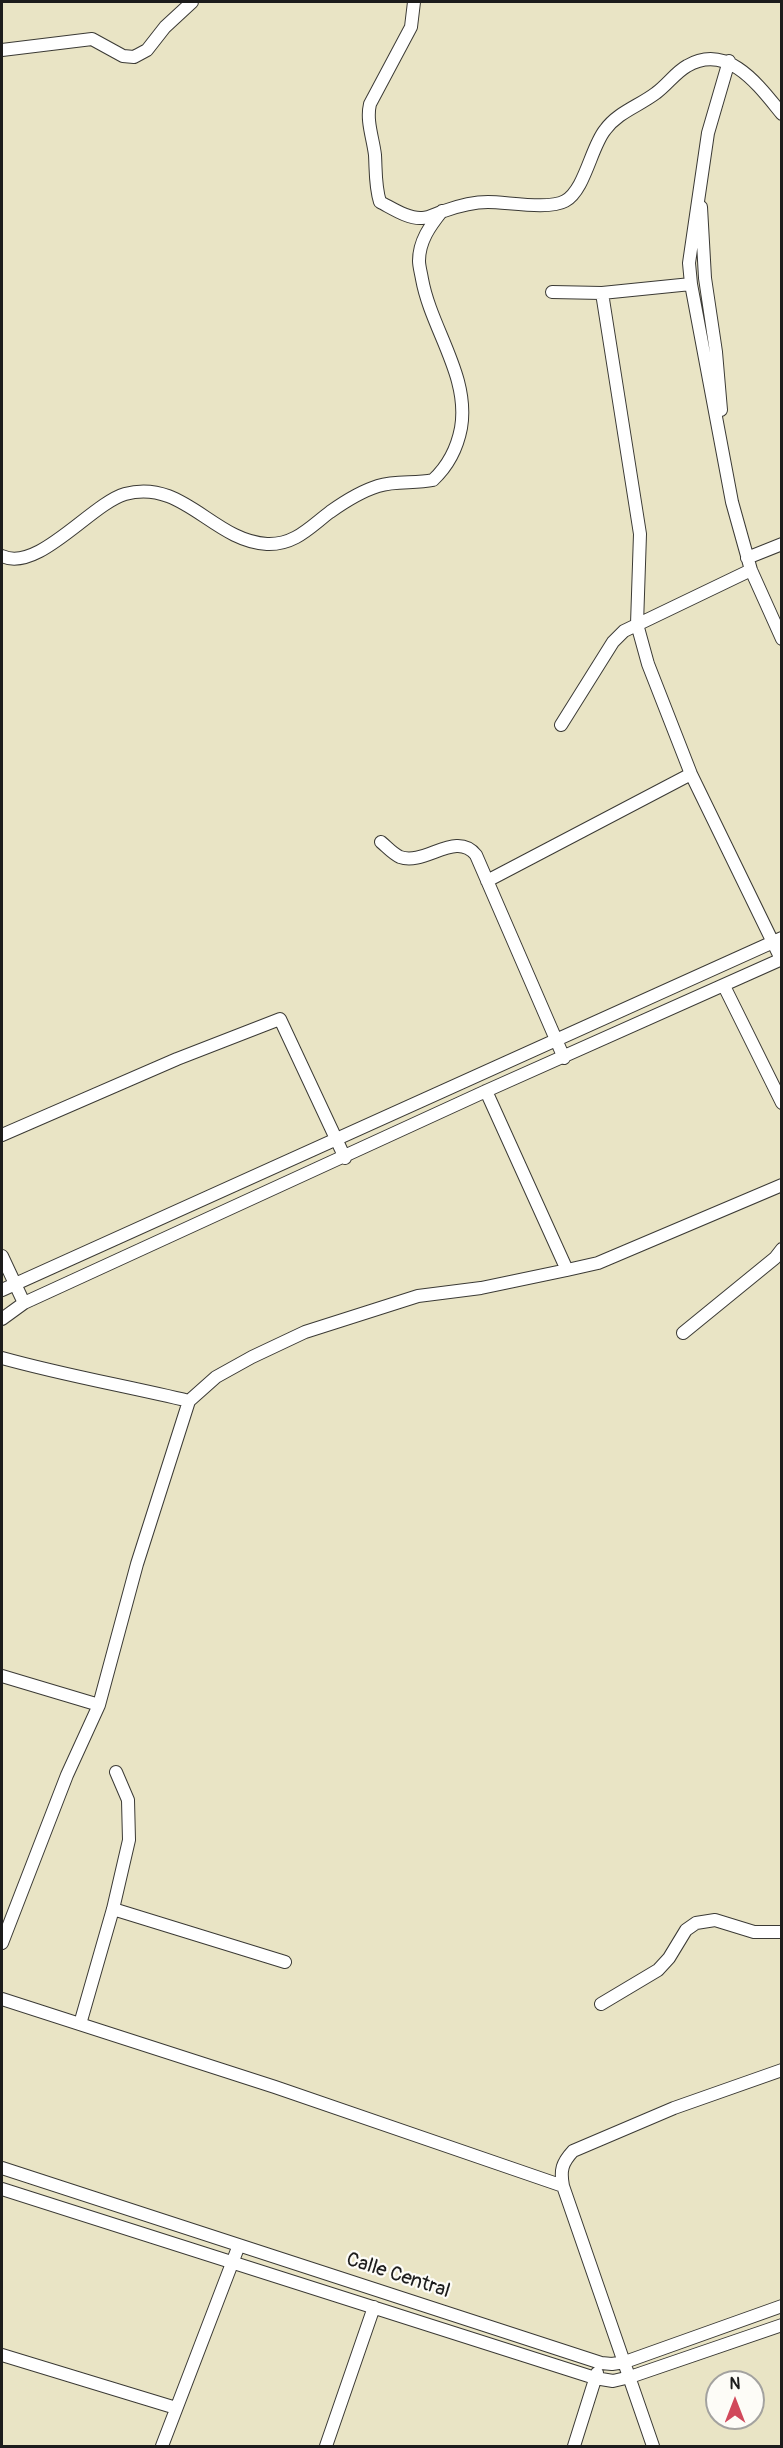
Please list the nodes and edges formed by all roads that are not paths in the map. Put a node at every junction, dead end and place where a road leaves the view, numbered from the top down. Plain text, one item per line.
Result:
1 (192, 2) edge
2 (414, 2) edge
3 (2, 50) edge
4 (729, 61) junction
5 (782, 114) edge
6 (699, 189) junction
7 (441, 212) junction
8 (690, 284) junction
9 (552, 292) dead end
10 (602, 293) junction
11 (726, 474) junction
12 (782, 544) edge
13 (2, 556) edge
14 (747, 558) junction
15 (751, 570) junction
16 (637, 624) junction
17 (782, 639) edge
18 (561, 725) dead end
19 (692, 774) junction
20 (381, 842) dead end
21 (487, 881) junction
22 (777, 940) edge
23 (781, 959) edge
24 (724, 986) junction
25 (556, 1039) junction
26 (564, 1058) junction
27 (486, 1091) junction
28 (782, 1103) edge
29 (2, 1135) edge
30 (336, 1140) junction
31 (345, 1158) junction
32 (782, 1185) edge
33 (782, 1250) edge
34 (2, 1256) edge
35 (567, 1270) junction
36 (15, 1285) junction
37 (2, 1290) edge
38 (24, 1303) junction
39 (2, 1319) edge
40 (683, 1332) dead end
41 (2, 1358) edge
42 (189, 1401) junction
43 (2, 1676) edge
44 (99, 1706) junction
45 (116, 1772) dead end
46 (113, 1909) junction
47 (782, 1932) edge
48 (2, 1943) edge
49 (285, 1962) dead end
50 (2, 1999) edge
51 (601, 2004) dead end
52 (80, 2024) junction
53 (782, 2070) edge
54 (2, 2168) edge
55 (563, 2186) junction
56 (2, 2189) edge
57 (239, 2245) junction
58 (232, 2264) junction
59 (782, 2306) edge
60 (374, 2307) junction
61 (782, 2325) edge
62 (2, 2355) edge
63 (625, 2362) junction
64 (601, 2363) junction
65 (630, 2377) junction
66 (596, 2378) junction
67 (176, 2408) junction
68 (162, 2446) edge
69 (326, 2446) edge
70 (574, 2446) edge
71 (653, 2446) edge

1 - 3 street
2 - 7 street
4 - 5 street
4 - 6 street
4 - 7 street
6 - 8 street
6 - 11 street
7 - 13 street
8 - 10 street
8 - 11 street
9 - 10 street
10 - 16 street
11 - 14 street
12 - 14 street
14 - 15 street
15 - 16 street
15 - 17 street
16 - 18 street
16 - 19 street
19 - 21 street
19 - 22 street
20 - 21 street
21 - 25 street
22 - 23 street
22 - 25 street
23 - 24 street
24 - 26 street
24 - 28 street
25 - 26 street
25 - 30 street
26 - 27 street
27 - 31 street
27 - 35 street
29 - 30 street
30 - 31 street
30 - 36 street
31 - 38 street
32 - 35 street
33 - 40 street
34 - 36 street
35 - 42 street
36 - 37 street
36 - 38 street
38 - 39 street
41 - 42 street
42 - 44 street
43 - 44 street
44 - 48 street
45 - 46 street
46 - 49 street
46 - 52 street
47 - 51 street
50 - 52 street
52 - 55 street
53 - 55 street
54 - 57 street, Calle Central
55 - 63 street
56 - 58 street, Calle Central
57 - 58 street
57 - 64 street, Calle Central
58 - 60 street, Calle Central
58 - 67 street
59 - 63 street, Calle Central
60 - 66 street, Calle Central
60 - 69 street
61 - 65 street, Calle Central
62 - 67 street
63 - 64 street, Calle Central
63 - 65 street
64 - 66 street
65 - 66 street, Calle Central
65 - 71 street
66 - 70 street
67 - 68 street

